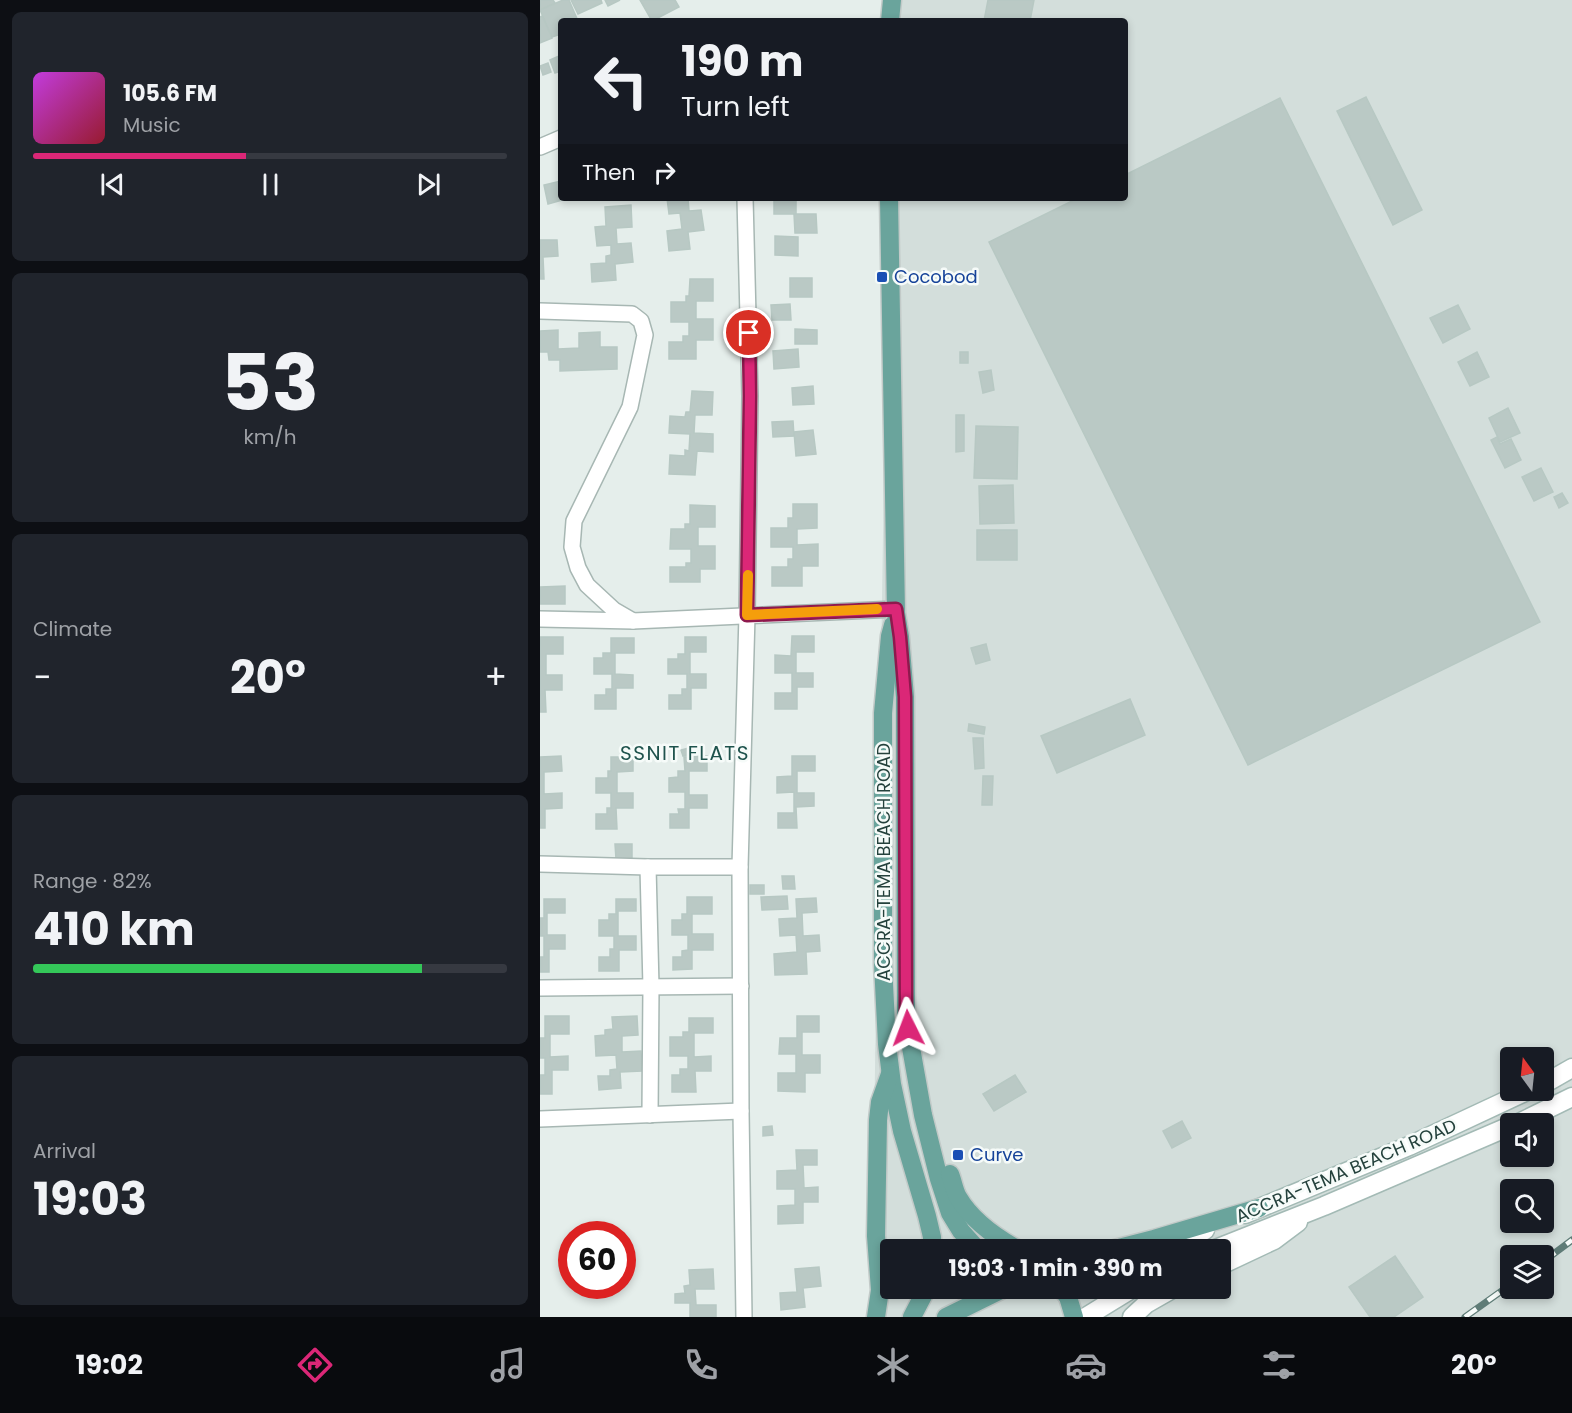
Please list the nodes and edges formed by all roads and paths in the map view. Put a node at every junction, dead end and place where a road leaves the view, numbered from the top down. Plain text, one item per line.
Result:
1 (892, 0) edge
2 (890, 18) edge
3 (558, 139) edge
4 (540, 147) edge
5 (745, 201) edge
6 (888, 201) edge
7 (540, 311) edge
8 (896, 611) junction
9 (747, 615) junction
10 (540, 619) edge
11 (633, 621) junction
12 (540, 864) edge
13 (648, 867) junction
14 (740, 867) junction
15 (741, 986) junction
16 (651, 987) junction
17 (540, 988) edge
18 (1572, 1068) edge
19 (891, 1072) junction
20 (1554, 1078) edge
21 (1572, 1097) edge
22 (1506, 1101) edge
23 (741, 1111) junction
24 (1539, 1113) edge
25 (650, 1115) junction
26 (923, 1115) junction
27 (540, 1119) edge
28 (1465, 1121) junction
29 (1500, 1130) edge
30 (1473, 1142) junction
31 (1259, 1208) junction
32 (1313, 1210) junction
33 (932, 1239) edge
34 (968, 1239) edge
35 (999, 1239) edge
36 (1154, 1239) edge
37 (1187, 1239) edge
38 (1231, 1243) edge
39 (1231, 1260) edge
40 (921, 1299) edge
41 (981, 1299) edge
42 (1069, 1299) edge
43 (1115, 1299) edge
44 (1155, 1299) edge
45 (744, 1317) edge
46 (876, 1317) edge
47 (912, 1317) edge
48 (946, 1317) edge
49 (1074, 1317) edge
50 (1086, 1317) edge
51 (1132, 1317) edge

1 - 2 main road
3 - 4 street
5 - 9 street
6 - 8 main road, ACCRA-TEMA BEACH ROAD
7 - 11 street
8 - 9 street
8 - 19 main road, ACCRA-TEMA BEACH ROAD
8 - 26 main road, ACCRA-TEMA BEACH ROAD
9 - 11 street
9 - 14 street
10 - 11 street
12 - 13 street
13 - 14 street
13 - 16 street
14 - 15 street
15 - 16 street
15 - 23 street
16 - 17 street
16 - 25 street
18 - 20 main road
19 - 33 main road, ACCRA-TEMA BEACH ROAD
19 - 46 main road
21 - 24 main road
22 - 28 main road, ACCRA-TEMA BEACH ROAD
23 - 25 street
23 - 45 street
25 - 27 street
26 - 34 main road, ACCRA-TEMA BEACH ROAD
26 - 35 main road
28 - 30 main road
28 - 31 main road, ACCRA-TEMA BEACH ROAD
29 - 30 main road
30 - 32 main road
31 - 36 main road
31 - 37 main road, ACCRA-TEMA BEACH ROAD
32 - 38 main road
32 - 39 main road
40 - 47 main road
41 - 48 main road
42 - 49 main road
43 - 50 main road
44 - 51 main road

